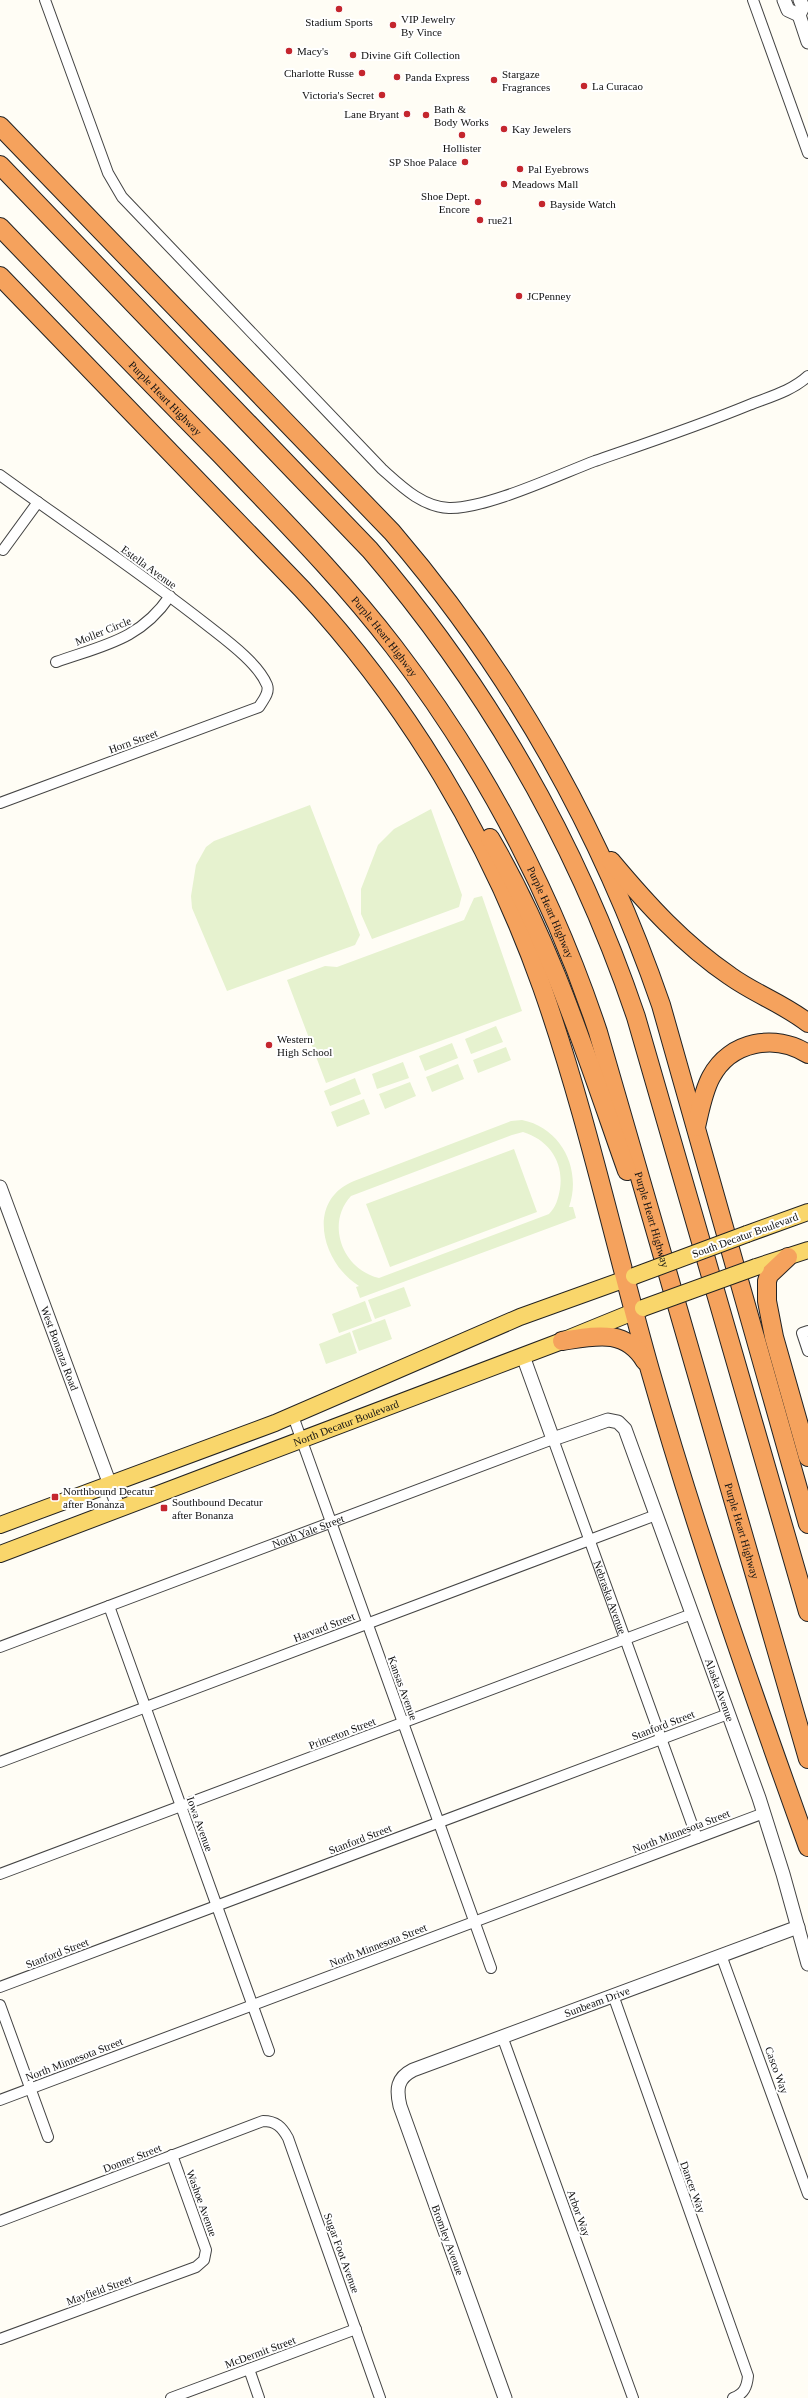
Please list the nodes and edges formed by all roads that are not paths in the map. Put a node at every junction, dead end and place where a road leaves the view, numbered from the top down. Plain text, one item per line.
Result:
1 (45, 0) edge
2 (753, 0) edge
3 (784, 0) edge
4 (800, 0) edge
5 (799, 15) junction
6 (808, 42) edge
7 (0, 119) edge
8 (0, 126) edge
9 (16, 140) junction
10 (808, 153) edge
11 (0, 165) edge
12 (0, 227) edge
13 (0, 276) edge
14 (808, 376) edge
15 (0, 476) edge
16 (38, 502) junction
17 (3, 550) dead end
18 (170, 596) junction
19 (56, 662) dead end
20 (267, 694) joint
21 (436, 765) junction
22 (0, 803) edge
23 (595, 842) junction
24 (808, 1024) edge
25 (808, 1054) edge
26 (696, 1129) junction
27 (0, 1187) edge
28 (808, 1212) edge
29 (808, 1250) edge
30 (788, 1257) junction
31 (630, 1278) junction
32 (639, 1310) junction
33 (805, 1332) edge
34 (562, 1341) junction
35 (808, 1351) edge
36 (691, 1353) junction
37 (523, 1356) junction
38 (649, 1367) junction
39 (293, 1416) junction
40 (617, 1421) joint
41 (553, 1439) junction
42 (301, 1440) junction
43 (808, 1457) edge
44 (110, 1485) junction
45 (119, 1509) junction
46 (656, 1515) junction
47 (331, 1522) junction
48 (808, 1524) edge
49 (0, 1525) edge
50 (590, 1540) junction
51 (0, 1554) edge
52 (109, 1606) junction
53 (808, 1612) edge
54 (692, 1614) junction
55 (368, 1624) junction
56 (625, 1640) junction
57 (0, 1647) edge
58 (145, 1707) junction
59 (728, 1714) junction
60 (403, 1723) junction
61 (661, 1739) junction
62 (808, 1759) edge
63 (0, 1762) edge
64 (181, 1806) junction
65 (764, 1813) junction
66 (439, 1822) junction
67 (697, 1838) junction
68 (808, 1847) edge
69 (0, 1874) edge
70 (217, 1906) junction
71 (475, 1922) junction
72 (798, 1927) junction
73 (722, 1955) junction
74 (808, 1964) edge
75 (491, 1968) dead end
76 (0, 1987) edge
77 (613, 1996) junction
78 (0, 2005) edge
79 (252, 2005) junction
80 (502, 2036) junction
81 (269, 2051) dead end
82 (399, 2081) joint
83 (30, 2089) junction
84 (0, 2100) edge
85 (273, 2121) joint
86 (48, 2138) dead end
87 (172, 2155) junction
88 (808, 2194) edge
89 (0, 2221) edge
90 (204, 2260) joint
91 (356, 2329) junction
92 (0, 2339) edge
93 (249, 2369) junction
94 (171, 2398) edge
95 (259, 2398) edge
96 (380, 2398) edge
97 (505, 2398) edge
98 (633, 2398) edge
99 (733, 2398) edge

1 - 14 street
2 - 10 street
3 - 5 street
4 - 5 street
5 - 6 street
7 - 9 highway
8 - 9 highway
9 - 23 highway
11 - 53 highway
12 - 36 highway, Purple Heart Highway
13 - 21 highway
15 - 16 street, Estella Avenue
16 - 17 street
16 - 18 street, Estella Avenue
18 - 19 street, Moller Circle
18 - 20 street, Estella Avenue
20 - 22 street, Horn Street
21 - 31 highway
21 - 36 highway
23 - 24 highway
23 - 26 highway
25 - 26 highway
26 - 48 highway
27 - 44 street, West Bonanza Road
28 - 31 main road, South Decatur Boulevard, bridge
29 - 30 main road
30 - 32 main road, North Decatur Boulevard, bridge
30 - 43 highway
31 - 32 highway
31 - 39 main road
32 - 34 main road, North Decatur Boulevard
32 - 38 highway
33 - 35 street
34 - 37 main road, North Decatur Boulevard
34 - 38 highway
36 - 62 highway, Purple Heart Highway
37 - 41 street, Nebraska Avenue
37 - 42 main road, North Decatur Boulevard
38 - 68 highway
39 - 42 street, Kansas Avenue
39 - 44 main road
40 - 41 street, North Yale Street
40 - 46 street, Alaska Avenue
41 - 47 street, North Yale Street
41 - 50 street, Nebraska Avenue
42 - 45 main road, North Decatur Boulevard
42 - 47 street, Kansas Avenue
44 - 45 street, West Bonanza Road
44 - 49 main road
45 - 51 main road, North Decatur Boulevard
46 - 50 street, Harvard Street
46 - 54 street, Alaska Avenue
47 - 52 street, North Yale Street
47 - 55 street, Kansas Avenue
50 - 55 street, Harvard Street
50 - 56 street, Nebraska Avenue
52 - 57 street, North Yale Street
52 - 58 street, Iowa Avenue
54 - 56 street, Princeton Street
54 - 59 street, Alaska Avenue
55 - 58 street, Harvard Street
55 - 60 street, Kansas Avenue
56 - 60 street, Princeton Street
56 - 61 street, Nebraska Avenue
58 - 63 street, Harvard Street
58 - 64 street, Iowa Avenue
59 - 61 street, Stanford Street
59 - 65 street, Alaska Avenue
60 - 64 street, Princeton Street
60 - 66 street, Kansas Avenue
61 - 66 street, Stanford Street
61 - 67 street, Nebraska Avenue
64 - 69 street, Princeton Street
64 - 70 street, Iowa Avenue
65 - 67 street, North Minnesota Street
65 - 72 street, Alaska Avenue
66 - 70 street, Stanford Street
66 - 71 street, Kansas Avenue
67 - 71 street, North Minnesota Street
70 - 76 street, Stanford Street
70 - 79 street, Iowa Avenue
71 - 75 street, Kansas Avenue
71 - 79 street, North Minnesota Street
72 - 73 street, Sunbeam Drive
72 - 74 street, Alaska Avenue
73 - 77 street, Sunbeam Drive
73 - 88 street, Casco Way
77 - 80 street, Sunbeam Drive
77 - 99 street, Dancer Way
78 - 83 street
79 - 81 street, Iowa Avenue
79 - 83 street, North Minnesota Street
80 - 82 street, Sunbeam Drive
80 - 98 street, Arbor Way
82 - 97 street, Bromley Avenue
83 - 84 street, North Minnesota Street
83 - 86 street
85 - 87 street, Donner Street
85 - 91 street, Sugar Foot Avenue
87 - 89 street, Donner Street
87 - 90 street, Washoe Avenue
90 - 92 street, Mayfield Street
91 - 93 street, McDermit Street
91 - 96 street, Sugar Foot Avenue
93 - 94 street, McDermit Street
93 - 95 street

